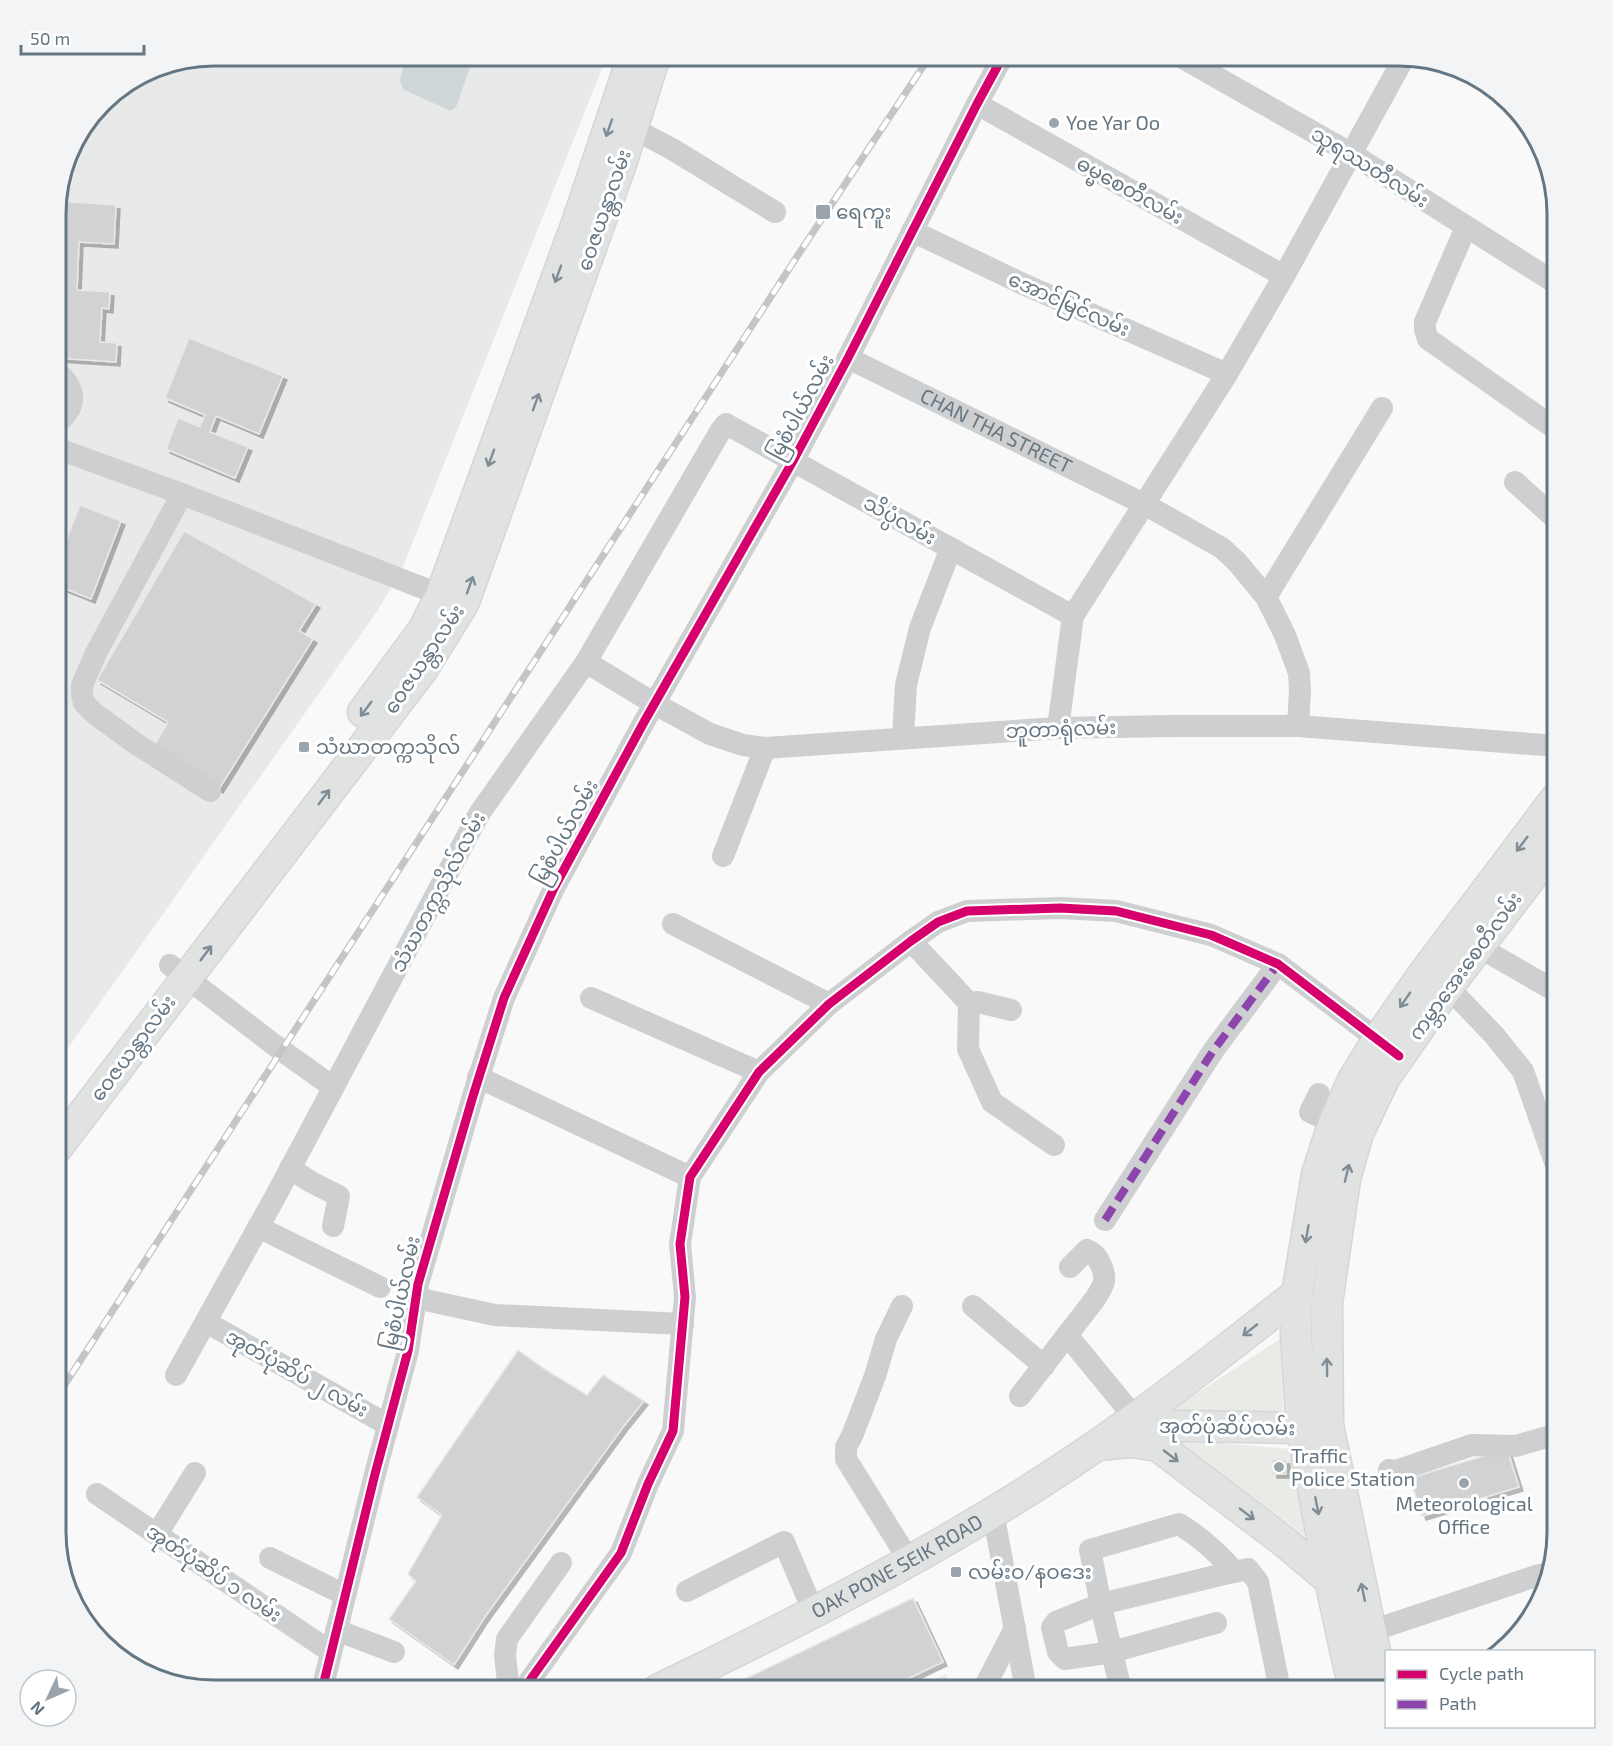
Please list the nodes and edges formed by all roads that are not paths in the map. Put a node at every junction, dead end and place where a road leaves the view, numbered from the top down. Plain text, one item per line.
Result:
1 (630, 66) edge
2 (653, 66) edge
3 (998, 66) edge
4 (1197, 66) edge
5 (1400, 66) edge
6 (977, 104) junction
7 (632, 128) junction
8 (1352, 154) junction
9 (775, 212) dead end
10 (1466, 227) junction
11 (912, 231) junction
12 (1284, 276) junction
13 (1547, 278) edge
14 (848, 358) junction
15 (1227, 374) junction
16 (66, 382) edge
17 (1382, 408) dead end
18 (66, 414) edge
19 (1547, 422) edge
20 (726, 423) joint
21 (66, 452) edge
22 (793, 461) junction
23 (1515, 482) dead end
24 (182, 494) junction
25 (1144, 504) junction
26 (1547, 511) edge
27 (951, 548) junction
28 (441, 595) junction
29 (1266, 597) junction
30 (1073, 616) junction
31 (586, 662) junction
32 (655, 704) junction
33 (1298, 726) junction
34 (1058, 728) junction
35 (903, 738) junction
36 (1547, 745) edge
37 (765, 748) junction
38 (210, 791) dead end
39 (1547, 813) edge
40 (1547, 854) edge
41 (723, 856) dead end
42 (673, 924) dead end
43 (1466, 940) junction
44 (910, 941) junction
45 (1278, 963) junction
46 (179, 971) junction
47 (1547, 986) edge
48 (1448, 987) junction
49 (591, 998) dead end
50 (969, 1003) junction
51 (829, 1004) junction
52 (1011, 1010) dead end
53 (1389, 1048) junction
54 (759, 1072) junction
55 (478, 1077) junction
56 (333, 1087) junction
57 (1319, 1094) dead end
58 (66, 1105) edge
59 (1334, 1122) junction
60 (66, 1135) edge
61 (1547, 1139) edge
62 (1054, 1145) dead end
63 (290, 1168) junction
64 (690, 1177) junction
65 (1105, 1220) dead end
66 (333, 1226) dead end
67 (258, 1227) junction
68 (1070, 1267) dead end
69 (380, 1287) dead end
70 (1297, 1294) junction
71 (416, 1298) junction
72 (902, 1306) dead end
73 (973, 1306) dead end
74 (206, 1322) junction
75 (683, 1324) junction
76 (1067, 1335) junction
77 (1044, 1366) junction
78 (176, 1375) dead end
79 (1020, 1396) dead end
80 (1131, 1422) junction
81 (388, 1425) junction
82 (1315, 1427) junction
83 (1547, 1437) edge
84 (1096, 1445) junction
85 (1389, 1470) dead end
86 (195, 1473) dead end
87 (97, 1494) dead end
88 (993, 1512) junction
89 (157, 1534) junction
90 (270, 1558) dead end
91 (910, 1562) junction
92 (561, 1563) dead end
93 (1235, 1572) junction
94 (1540, 1575) edge
95 (1330, 1580) junction
96 (687, 1591) dead end
97 (345, 1595) junction
98 (1101, 1604) junction
99 (814, 1613) junction
100 (1216, 1623) dead end
101 (1015, 1628) junction
102 (1371, 1631) junction
103 (333, 1641) junction
104 (394, 1652) dead end
105 (1112, 1652) junction
106 (324, 1680) edge
107 (507, 1680) edge
108 (531, 1680) edge
109 (680, 1680) edge
110 (988, 1680) edge
111 (1024, 1680) edge
112 (1119, 1680) edge
113 (1278, 1680) edge
114 (1352, 1680) edge
115 (1381, 1680) edge

1 -> 28 main road, ဝေဇယန္တာလမ်း
2 - 7 main road, ဝေဇယန္တာလမ်း
3 - 6 street, မြစံပါယ်လမ်း
4 - 8 street, သူရဿတီလမ်း
5 - 8 street
6 - 11 street, မြစံပါယ်လမ်း
6 - 12 street, ဓမ္မစေတီလမ်း
7 - 9 street
46 -> 7 main road, ဝေဇယန္တာလမ်း
8 - 10 street, သူရဿတီလမ်း
8 - 12 street
10 - 13 street, သူရဿတီလမ်း
10 - 19 street
11 - 14 street, မြစံပါယ်လမ်း
11 - 15 street, အောင်မြင်လမ်း
12 - 15 street
14 - 22 street, မြစံပါယ်လမ်း
14 - 25 street, CHAN THA STREET
15 - 25 street
16 - 18 street
17 - 29 street
20 - 22 street, သိပ္ပံလမ်း
20 - 31 street, သံဃတက္ကသိုလ်လမ်း
21 - 24 street
22 - 27 street, သိပ္ပံလမ်း
22 - 32 street, မြစံပါယ်လမ်း
23 - 26 street
24 - 28 street
24 - 38 street
25 - 29 street, CHAN THA STREET
25 - 30 street
27 - 30 street, သိပ္ပံလမ်း
27 - 35 street
28 -> 46 main road, ဝေဇယန္တာလမ်း
29 - 33 street, CHAN THA STREET
30 - 34 street
31 - 32 street, ဘူတာရုံလမ်း
31 - 56 street, သံဃတက္ကသိုလ်လမ်း
32 - 37 street, ဘူတာရုံလမ်း
32 - 55 street, မြစံပါယ်လမ်း
33 - 34 street, ဘူတာရုံလမ်း
33 - 36 street, ဘူတာရုံလမ်း
34 - 35 street, ဘူတာရုံလမ်း
35 - 37 street, ဘူတာရုံလမ်း
37 - 41 street
39 -> 43 main road, ကမ္ဘာအေးစေတီလမ်း
40 - 43 main road, ကမ္ဘာအေးစေတီလမ်း
42 - 51 street
43 - 47 street
43 - 48 main road, ကမ္ဘာအေးစေတီလမ်း
43 -> 53 main road, ကမ္ဘာအေးစေတီလမ်း
44 - 45 street
44 - 50 street
44 - 51 street
45 - 53 street
45 - 65 street
46 - 56 street
46 - 58 main road, ဝေဇယန္တာလမ်း
46 - 60 main road, ဝေဇယန္တာလမ်း
48 - 53 main road, ကမ္ဘာအေးစေတီလမ်း
48 - 61 street
49 - 54 street
50 - 52 street
50 - 62 street
51 - 54 street
53 - 59 main road, ကမ္ဘာအေးစေတီလမ်း
82 -> 53 main road, ကမ္ဘာအေးစေတီလမ်း
54 - 64 street
55 - 64 street
55 - 71 street, မြစံပါယ်လမ်း
56 - 63 street, သံဃတက္ကသိုလ်လမ်း
57 - 59 street
59 -> 70 main road, ကမ္ဘာအေးစေတီလမ်း
63 - 66 street
63 - 67 street, သံဃတက္ကသိုလ်လမ်း
64 - 75 street
67 - 69 street
67 - 74 street, သံဃတက္ကသိုလ်လမ်း
68 - 76 street
70 -> 80 main road, OAK PONE SEIK ROAD
70 - 82 main road, ကမ္ဘာအေးစေတီလမ်း
71 - 75 street
71 - 81 street, မြစံပါယ်လမ်း
72 - 91 street
73 - 77 street
74 - 78 street, သံဃတက္ကသိုလ်လမ်း
74 - 81 street, အုတ်ပုံဆိပ် ၂ လမ်း
75 - 108 street
76 - 77 street
76 - 80 street
77 - 79 street
80 - 82 main road, အုတ်ပုံဆိပ်လမ်း
80 - 84 main road, OAK PONE SEIK ROAD
81 - 97 street, မြစံပါယ်လမ်း
82 -> 95 main road, ကမ္ဘာအေးစေတီလမ်း
102 -> 82 main road, ကမ္ဘာအေးစေတီလမ်း
83 - 85 street
84 - 88 main road, OAK PONE SEIK ROAD
84 -> 95 main road
86 - 89 street
87 - 89 street, အုတ်ပုံဆိပ် ၁ လမ်း
88 - 91 main road, OAK PONE SEIK ROAD
88 - 101 street
89 - 103 street, အုတ်ပုံဆိပ် ၁ လမ်း
90 - 97 street
91 - 99 main road, OAK PONE SEIK ROAD
92 - 107 street
93 - 98 street
93 - 98 street
93 - 113 street
94 - 102 street
95 - 114 main road, ကမ္ဘာအေးစေတီလမ်း
96 - 99 street
97 - 103 street, မြစံပါယ်လမ်း
98 - 105 street
98 - 105 street
99 - 109 main road, OAK PONE SEIK ROAD
100 - 105 street
101 - 110 street
101 - 111 street
102 - 115 main road, ကမ္ဘာအေးစေတီလမ်း
103 - 104 street, အုတ်ပုံဆိပ် ၁ လမ်း
103 - 106 street, မြစံပါယ်လမ်း
105 - 112 street

